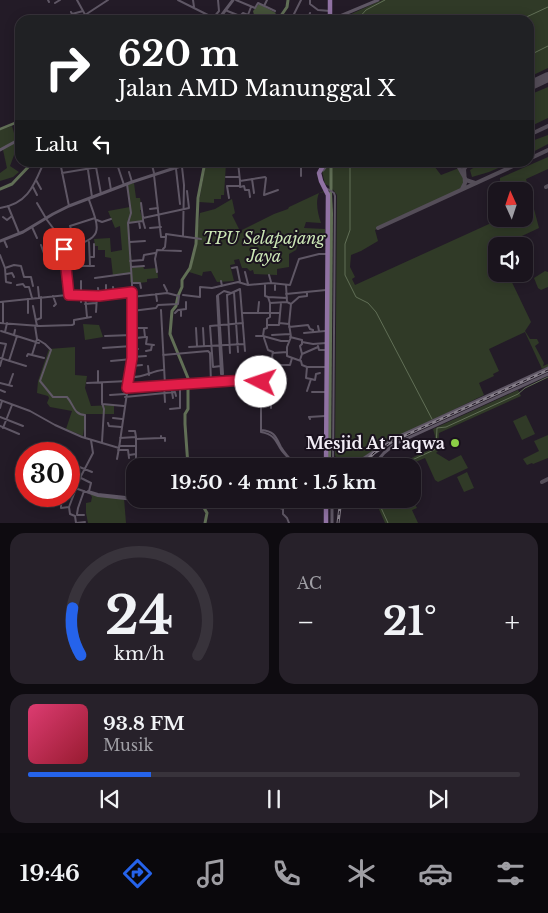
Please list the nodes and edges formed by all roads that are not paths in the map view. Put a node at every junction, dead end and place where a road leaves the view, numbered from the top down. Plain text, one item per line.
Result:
1 (60, 0) edge
2 (77, 0) edge
3 (108, 0) edge
4 (178, 0) edge
5 (193, 0) edge
6 (218, 0) edge
7 (235, 0) edge
8 (267, 0) edge
9 (301, 0) edge
10 (310, 0) edge
11 (330, 0) edge
12 (378, 0) edge
13 (259, 1) edge
14 (56, 3) dead end
15 (264, 6) junction
16 (194, 7) junction
17 (251, 7) junction
18 (226, 10) junction
19 (83, 11) junction
20 (275, 11) dead end
21 (330, 11) junction
22 (71, 12) dead end
23 (85, 15) joint
24 (209, 15) edge
25 (218, 15) edge
26 (220, 15) edge
27 (238, 15) edge
28 (241, 15) edge
29 (248, 15) joint
30 (294, 15) edge
31 (330, 15) edge
32 (342, 15) edge
33 (15, 142) edge
34 (0, 150) edge
35 (42, 167) edge
36 (61, 167) edge
37 (96, 167) joint
38 (118, 167) dead end
39 (152, 167) edge
40 (182, 167) joint
41 (239, 167) edge
42 (301, 167) edge
43 (323, 167) edge
44 (325, 167) edge
45 (176, 168) junction
46 (88, 169) junction
47 (129, 172) dead end
48 (62, 173) junction
49 (154, 175) junction
50 (301, 176) dead end
51 (226, 177) dead end
52 (108, 178) dead end
53 (240, 179) junction
54 (252, 179) junction
55 (36, 180) junction
56 (132, 182) junction
57 (126, 185) junction
58 (240, 186) junction
59 (33, 187) junction
60 (41, 189) dead end
61 (111, 190) junction
62 (278, 190) dead end
63 (187, 191) dead end
64 (328, 192) junction
65 (254, 193) dead end
66 (102, 194) junction
67 (38, 195) dead end
68 (250, 197) dead end
69 (90, 198) junction
70 (229, 198) dead end
71 (188, 199) junction
72 (183, 200) junction
73 (37, 203) dead end
74 (141, 203) dead end
75 (8, 206) junction
76 (69, 206) junction
77 (0, 208) edge
78 (158, 208) junction
79 (150, 209) dead end
80 (184, 209) junction
81 (159, 215) junction
82 (12, 216) junction
83 (3, 217) dead end
84 (142, 218) junction
85 (45, 219) junction
86 (96, 219) junction
87 (111, 219) dead end
88 (143, 221) junction
89 (139, 222) junction
90 (128, 223) junction
91 (32, 227) junction
92 (161, 227) junction
93 (140, 228) dead end
94 (145, 228) dead end
95 (150, 228) dead end
96 (19, 234) junction
97 (73, 234) dead end
98 (59, 236) junction
99 (183, 236) junction
100 (166, 237) junction
101 (37, 238) dead end
102 (201, 239) dead end
103 (2, 241) edge
104 (145, 241) dead end
105 (53, 242) dead end
106 (89, 242) junction
107 (130, 242) junction
108 (82, 244) junction
109 (94, 244) dead end
110 (41, 245) dead end
111 (76, 246) junction
112 (7, 247) dead end
113 (66, 248) junction
114 (163, 249) junction
115 (157, 250) junction
116 (181, 251) dead end
117 (326, 254) junction
118 (0, 255) edge
119 (64, 256) junction
120 (90, 257) junction
121 (151, 259) dead end
122 (155, 259) junction
123 (130, 261) junction
124 (65, 263) junction
125 (51, 265) dead end
126 (90, 266) junction
127 (94, 266) dead end
128 (144, 266) dead end
129 (76, 267) junction
130 (83, 267) junction
131 (131, 267) junction
132 (5, 268) junction
133 (232, 268) dead end
134 (157, 272) dead end
135 (245, 272) dead end
136 (131, 273) junction
137 (5, 274) junction
138 (269, 275) dead end
139 (14, 277) dead end
140 (95, 278) dead end
141 (80, 281) dead end
142 (221, 281) dead end
143 (240, 282) junction
144 (11, 283) dead end
145 (271, 283) junction
146 (132, 284) junction
147 (265, 284) junction
148 (275, 284) junction
149 (17, 285) dead end
150 (106, 285) dead end
151 (164, 285) dead end
152 (248, 285) junction
153 (33, 286) dead end
154 (222, 286) junction
155 (286, 286) junction
156 (38, 287) dead end
157 (113, 287) dead end
158 (218, 287) junction
159 (98, 288) dead end
160 (141, 288) dead end
161 (173, 290) dead end
162 (275, 290) dead end
163 (326, 290) junction
164 (167, 291) junction
165 (132, 292) junction
166 (234, 292) junction
167 (231, 293) junction
168 (307, 293) junction
169 (15, 294) dead end
170 (114, 294) junction
171 (156, 294) junction
172 (172, 294) junction
173 (219, 294) junction
174 (68, 295) junction
175 (81, 295) junction
176 (85, 295) junction
177 (106, 295) junction
178 (183, 295) dead end
179 (53, 296) junction
180 (98, 296) junction
181 (286, 296) junction
182 (40, 297) junction
183 (132, 297) junction
184 (268, 297) junction
185 (32, 298) junction
186 (28, 299) junction
187 (16, 300) junction
188 (157, 301) dead end
189 (1, 302) edge
190 (81, 302) dead end
191 (186, 302) dead end
192 (259, 302) dead end
193 (287, 302) junction
194 (97, 303) junction
195 (270, 303) junction
196 (280, 303) junction
197 (86, 304) junction
198 (177, 304) junction
199 (291, 304) junction
200 (33, 306) dead end
201 (54, 306) dead end
202 (160, 310) dead end
203 (180, 310) junction
204 (132, 311) junction
205 (96, 312) dead end
206 (28, 313) dead end
207 (175, 313) dead end
208 (258, 313) junction
209 (270, 313) junction
210 (280, 313) junction
211 (42, 314) junction
212 (46, 314) dead end
213 (242, 314) junction
214 (181, 316) dead end
215 (36, 320) junction
216 (1, 323) edge
217 (7, 323) junction
218 (243, 323) junction
219 (279, 323) junction
220 (229, 324) junction
221 (236, 324) junction
222 (289, 324) junction
223 (219, 325) junction
224 (267, 325) junction
225 (271, 325) junction
226 (36, 326) junction
227 (318, 326) dead end
228 (132, 328) junction
229 (196, 328) dead end
230 (203, 328) dead end
231 (289, 328) junction
232 (15, 330) dead end
233 (1, 331) edge
234 (319, 331) junction
235 (326, 331) junction
236 (5, 332) junction
237 (304, 332) dead end
238 (313, 332) junction
239 (290, 334) junction
240 (132, 335) junction
241 (272, 335) junction
242 (16, 336) junction
243 (105, 336) dead end
244 (256, 336) dead end
245 (145, 337) junction
246 (264, 337) junction
247 (290, 337) junction
248 (136, 338) dead end
249 (273, 338) junction
250 (289, 341) junction
251 (37, 342) junction
252 (302, 342) junction
253 (0, 343) edge
254 (326, 343) junction
255 (6, 344) junction
256 (136, 344) dead end
257 (237, 344) junction
258 (244, 344) junction
259 (221, 345) junction
260 (230, 345) junction
261 (318, 345) junction
262 (197, 346) junction
263 (204, 346) junction
264 (211, 346) junction
265 (14, 347) junction
266 (132, 347) junction
267 (189, 347) dead end
268 (103, 348) dead end
269 (138, 349) dead end
270 (326, 350) junction
271 (146, 351) dead end
272 (238, 352) dead end
273 (245, 352) dead end
274 (287, 352) junction
275 (230, 353) dead end
276 (272, 353) junction
277 (302, 354) junction
278 (32, 355) junction
279 (163, 355) junction
280 (27, 356) dead end
281 (146, 356) dead end
282 (1, 358) edge
283 (44, 358) dead end
284 (132, 358) junction
285 (292, 358) junction
286 (9, 361) junction
287 (110, 361) dead end
288 (300, 361) junction
289 (142, 365) dead end
290 (0, 366) edge
291 (26, 366) dead end
292 (132, 366) junction
293 (148, 366) dead end
294 (221, 366) junction
295 (276, 366) junction
296 (307, 367) junction
297 (326, 367) junction
298 (271, 368) junction
299 (548, 368) edge
300 (164, 370) junction
301 (98, 371) dead end
302 (13, 374) dead end
303 (320, 374) dead end
304 (548, 374) edge
305 (149, 375) junction
306 (125, 377) dead end
307 (130, 377) junction
308 (311, 379) junction
309 (271, 380) junction
310 (124, 381) junction
311 (129, 381) junction
312 (260, 381) junction
313 (98, 382) junction
314 (0, 383) edge
315 (87, 383) dead end
316 (102, 383) junction
317 (212, 383) junction
318 (180, 384) junction
319 (165, 385) junction
320 (127, 388) junction
321 (0, 390) edge
322 (308, 391) dead end
323 (6, 392) dead end
324 (261, 392) junction
325 (271, 392) junction
326 (312, 392) dead end
327 (325, 392) junction
328 (126, 394) junction
329 (165, 394) junction
330 (110, 395) dead end
331 (125, 397) junction
332 (174, 397) dead end
333 (1, 400) edge
334 (165, 402) dead end
335 (102, 404) junction
336 (12, 405) junction
337 (124, 406) junction
338 (0, 408) edge
339 (271, 408) dead end
340 (170, 409) dead end
341 (325, 416) junction
342 (0, 417) edge
343 (113, 418) dead end
344 (7, 419) junction
345 (122, 419) junction
346 (310, 419) dead end
347 (108, 423) dead end
348 (0, 426) edge
349 (23, 426) dead end
350 (121, 427) junction
351 (3, 428) junction
352 (129, 431) dead end
353 (19, 434) dead end
354 (85, 438) junction
355 (120, 438) junction
356 (136, 438) junction
357 (90, 440) junction
358 (165, 442) dead end
359 (102, 443) junction
360 (136, 446) junction
361 (119, 448) junction
362 (136, 454) junction
363 (136, 458) edge
364 (289, 458) edge
365 (325, 458) edge
366 (325, 458) edge
367 (333, 458) edge
368 (364, 458) edge
369 (380, 458) edge
370 (116, 459) dead end
371 (80, 467) edge
372 (84, 468) junction
373 (92, 472) dead end
374 (80, 475) edge
375 (80, 479) edge
376 (80, 490) edge
377 (84, 491) junction
378 (88, 492) junction
379 (126, 497) edge
380 (126, 498) edge
381 (61, 507) edge
382 (70, 507) joint
383 (280, 508) edge
384 (328, 508) edge
385 (330, 508) edge
386 (76, 515) junction
387 (84, 515) dead end
388 (85, 522) dead end
389 (76, 523) edge
390 (289, 523) edge
391 (326, 523) edge
392 (332, 523) edge

1 - 14 street
2 - 19 street
3 - 23 street
4 - 16 street
5 - 16 street
6 - 25 street
7 - 17 street
7 - 18 street
8 - 15 street
9 - 30 street
10 - 21 street
11 - 21 main road
12 - 32 street
13 - 15 street
13 - 17 street
15 - 20 street
16 - 24 street
17 - 29 street
18 - 26 street
18 - 27 street
19 - 22 street
19 - 23 street
21 - 31 main road
28 - 29 street
33 - 34 street
35 - 55 street
36 - 48 street
37 - 46 street
37 - 66 street
38 - 57 street
39 - 49 street
40 - 45 street
40 - 72 street
41 - 53 street
42 - 50 street
43 - 64 main road
44 - 64 street
45 - 49 street
45 - 72 street
46 - 48 street
46 - 69 street
47 - 56 street
48 - 76 street
49 - 56 street
49 - 78 street
51 - 53 street
52 - 61 street
53 - 54 street
53 - 58 street
54 - 62 street
54 - 65 street
55 - 59 street
55 - 60 street
56 - 57 street
57 - 61 street
57 - 90 street
58 - 68 street
58 - 70 street
59 - 67 street
59 - 75 street
61 - 66 street
63 - 71 street
64 - 117 main road
64 - 235 main road
64 - 367 street
66 - 69 street
69 - 76 street
69 - 86 street
71 - 72 street
71 - 80 street
72 - 80 street
73 - 85 street
74 - 84 street
75 - 77 street
75 - 82 street
76 - 85 street
78 - 79 street
78 - 81 street
80 - 81 street
80 - 99 street
81 - 84 street
81 - 92 street
82 - 83 street
82 - 96 street
84 - 88 street
85 - 91 street
85 - 98 street
86 - 87 street
86 - 97 street
86 - 106 street
88 - 89 street
88 - 94 street
89 - 90 street
89 - 93 street
90 - 107 street
91 - 96 street
91 - 101 street
92 - 95 street
92 - 100 street
96 - 103 street
98 - 105 street
98 - 113 street
99 - 100 street
99 - 102 street
100 - 114 street
103 - 112 street
104 - 107 street
106 - 108 street
106 - 120 street
107 - 123 street
108 - 111 street
108 - 130 street
109 - 120 street
110 - 119 street
111 - 113 street
111 - 129 street
113 - 119 street
113 - 129 street
114 - 115 street
114 - 116 street
115 - 122 street
115 - 123 street
117 - 155 street
117 - 163 main road
118 - 132 street
119 - 124 street
120 - 126 street
121 - 122 street
122 - 134 street
123 - 131 street
124 - 125 street
124 - 174 street
126 - 127 street
126 - 130 street
128 - 131 street
129 - 130 street
131 - 136 street
132 - 137 street
132 - 153 street
133 - 143 street
135 - 152 street
136 - 140 street
136 - 146 street
137 - 139 street
137 - 144 street
138 - 145 street
141 - 175 street
142 - 154 street
143 - 152 street
143 - 154 street
145 - 147 street
145 - 148 street
146 - 160 street
146 - 165 street
147 - 152 street
147 - 184 street
148 - 155 street
148 - 162 street
149 - 185 street
150 - 177 street
151 - 164 street
154 - 158 street
155 - 181 street
156 - 182 street
157 - 170 street
158 - 173 street
158 - 178 street
159 - 180 street
161 - 172 street
163 - 168 street
163 - 235 main road
164 - 171 street
164 - 172 street
165 - 170 street
165 - 183 street
166 - 167 street
166 - 213 street
166 - 221 street
167 - 173 street
167 - 220 street
168 - 181 street
168 - 199 street
169 - 187 street
170 - 177 street
171 - 183 street
171 - 188 street
172 - 198 street
173 - 223 street
174 - 175 street
174 - 179 street
175 - 176 street
175 - 190 street
176 - 180 street
176 - 197 street
177 - 180 street
179 - 182 street
179 - 201 street
180 - 194 street
181 - 184 street
181 - 193 street
182 - 185 street
182 - 211 street
183 - 204 street
184 - 195 street
185 - 186 street
186 - 187 street
186 - 206 street
187 - 189 street
189 - 216 street
191 - 203 street
192 - 208 street
193 - 196 street
193 - 199 street
194 - 197 street
194 - 205 street
195 - 196 street
195 - 209 street
196 - 210 street
197 - 226 street
198 - 203 street
198 - 204 street
199 - 222 street
200 - 215 street
202 - 279 street
203 - 207 street
203 - 214 street
204 - 228 street
208 - 209 street
208 - 213 street
209 - 210 street
209 - 224 street
210 - 219 street
211 - 212 street
211 - 215 street
213 - 218 street
215 - 226 street
216 - 217 street
217 - 226 street
217 - 236 street
218 - 221 street
218 - 258 street
219 - 222 street
219 - 225 street
220 - 221 street
220 - 223 street
220 - 260 street
221 - 257 street
222 - 231 street
223 - 259 street
223 - 264 street
224 - 225 street
224 - 246 street
225 - 241 street
226 - 251 street
227 - 234 street
228 - 240 street
228 - 245 street
229 - 262 street
230 - 263 street
231 - 238 street
231 - 239 street
232 - 242 street
233 - 236 street
234 - 235 street
234 - 238 street
235 - 254 main road
235 - 365 main road
236 - 242 street
237 - 238 street
239 - 241 street
239 - 247 street
240 - 243 street
240 - 266 street
241 - 249 street
242 - 251 street
242 - 265 street
244 - 246 street
245 - 248 street
245 - 271 street
246 - 249 street
246 - 276 street
247 - 250 street
247 - 252 street
249 - 250 street
250 - 274 street
251 - 278 street
251 - 354 street
252 - 261 street
252 - 277 street
253 - 255 street
254 - 261 street
254 - 270 main road
255 - 265 street
255 - 282 street
256 - 266 street
257 - 258 street
257 - 260 street
257 - 272 street
258 - 273 street
259 - 260 street
259 - 264 street
259 - 294 street
259 - 294 street
260 - 275 street
261 - 270 street
261 - 277 street
262 - 263 street
262 - 267 street
263 - 264 street
264 - 294 street
265 - 286 street
266 - 268 street
266 - 269 street
266 - 284 street
270 - 297 main road
274 - 276 street
274 - 285 street
276 - 295 street
277 - 288 street
278 - 280 street
278 - 283 street
279 - 300 street
279 - 317 street
281 - 284 street
282 - 286 street
282 - 290 street
284 - 287 street
284 - 292 street
285 - 288 street
285 - 295 street
286 - 291 street
288 - 296 street
289 - 292 street
292 - 307 street
293 - 305 street
295 - 298 street
296 - 297 street
296 - 308 street
297 - 327 main road
298 - 309 street
298 - 312 street
299 - 368 street
300 - 305 street
300 - 319 street
301 - 313 street
302 - 314 street
303 - 308 street
304 - 369 street
305 - 307 street
306 - 310 street
307 - 311 street
308 - 322 street
309 - 312 street
309 - 325 street
310 - 311 street
310 - 316 street
311 - 320 street
312 - 317 street
312 - 324 street
313 - 315 street
313 - 316 street
316 - 335 street
317 - 318 street
318 - 319 street
318 - 340 street
319 - 320 street
319 - 329 street
320 - 328 street
321 - 323 street
324 - 325 street
324 - 364 street
325 - 339 street
326 - 327 street
327 - 341 main road
328 - 330 street
328 - 331 street
329 - 331 street
329 - 332 street
329 - 334 street
331 - 337 street
333 - 336 street
333 - 338 street
335 - 337 street
335 - 359 street
336 - 344 street
336 - 354 street
337 - 345 street
341 - 346 street
341 - 366 main road
342 - 344 street
343 - 345 street
344 - 349 street
344 - 351 street
345 - 350 street
347 - 350 street
348 - 351 street
350 - 355 street
351 - 353 street
352 - 356 street
354 - 357 street
355 - 356 street
355 - 361 street
356 - 358 street
356 - 360 street
357 - 359 street
357 - 372 street
359 - 361 street
360 - 361 street
360 - 362 street
361 - 362 street
361 - 370 street
362 - 363 street
371 - 372 street
372 - 373 street
372 - 374 street
375 - 378 street
376 - 377 street
377 - 378 street
377 - 386 street
378 - 379 street
378 - 380 street
381 - 382 street
382 - 386 street
383 - 390 street
384 - 391 main road
385 - 392 street
386 - 387 street
386 - 389 street
388 - 389 street

